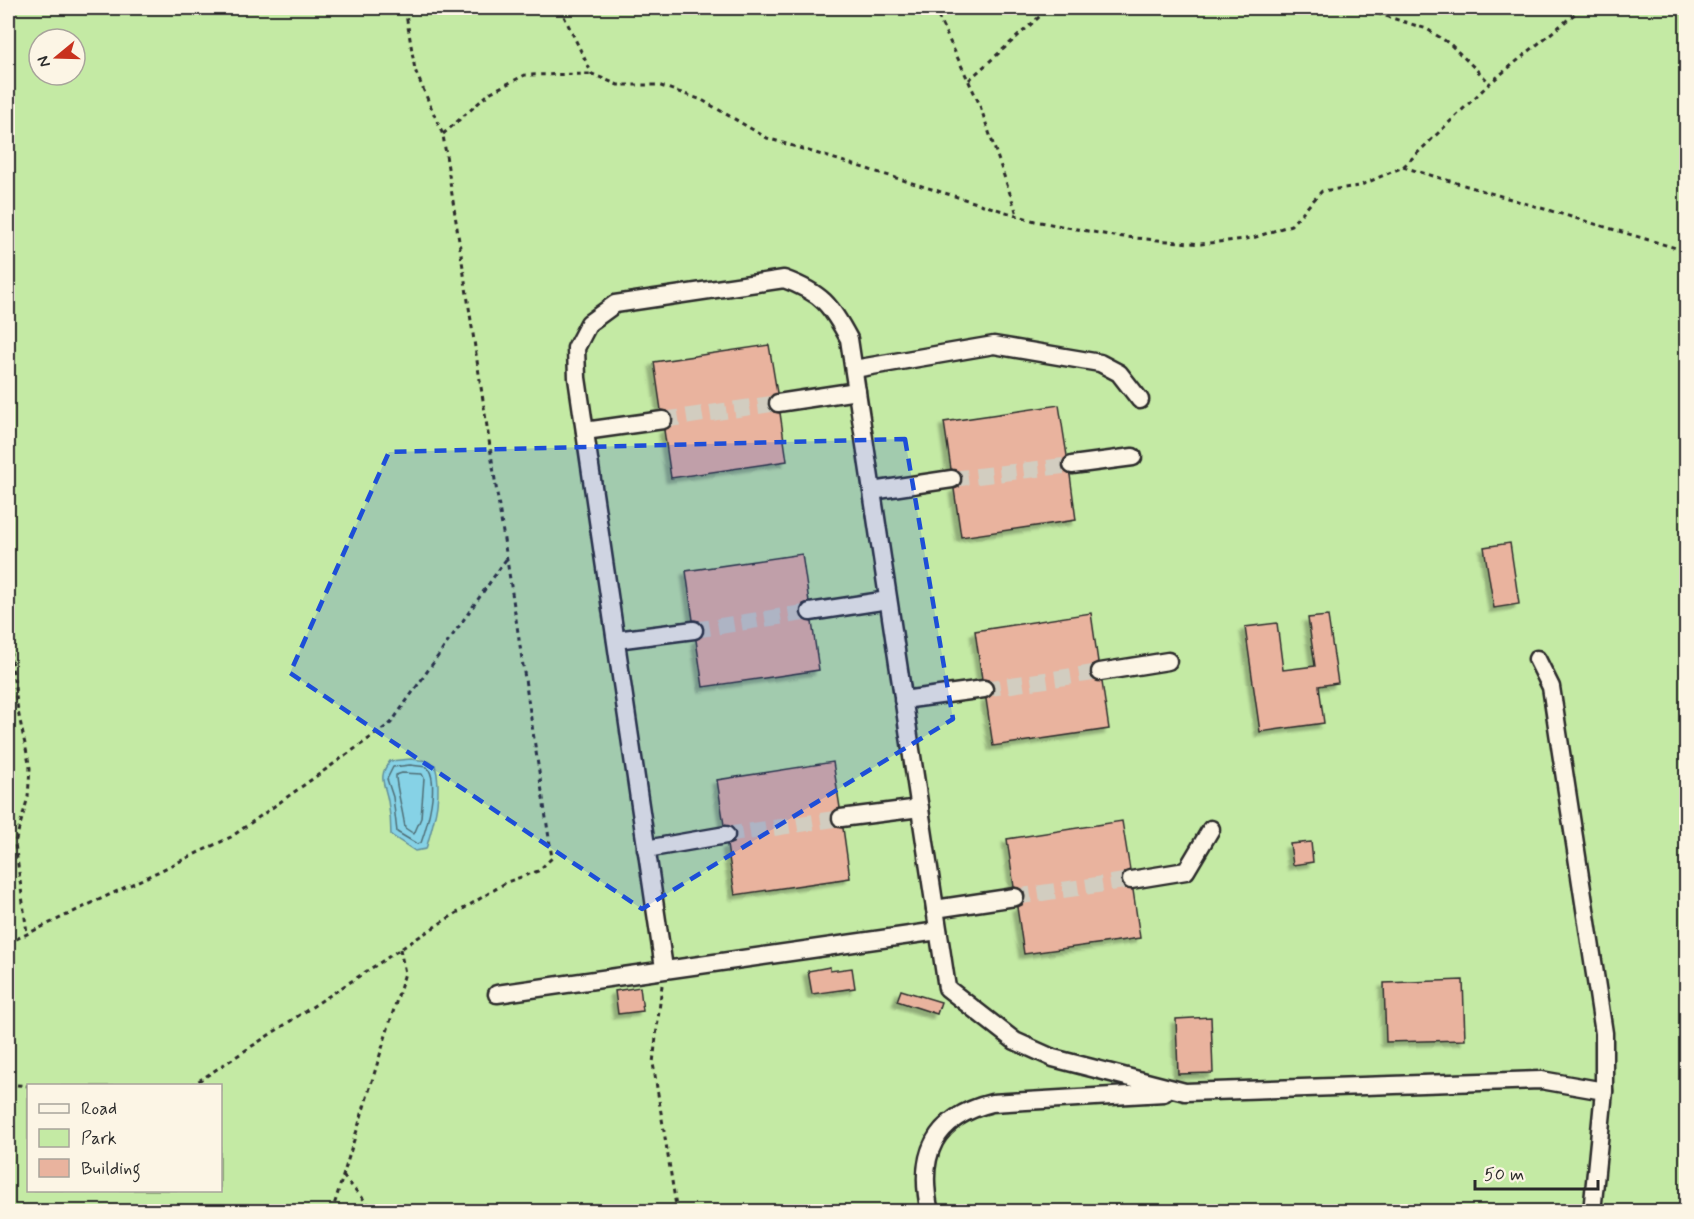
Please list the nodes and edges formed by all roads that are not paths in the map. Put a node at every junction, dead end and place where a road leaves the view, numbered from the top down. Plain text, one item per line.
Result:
1 (854, 369) junction
2 (857, 391) junction
3 (1140, 400) dead end
4 (778, 403) tunnel mouth
5 (663, 420) tunnel mouth
6 (585, 431) junction
7 (1133, 457) dead end
8 (1072, 465) tunnel mouth
9 (952, 479) tunnel mouth
10 (872, 491) junction
11 (888, 600) junction
12 (810, 612) tunnel mouth
13 (694, 630) tunnel mouth
14 (616, 640) junction
15 (1537, 659) dead end
16 (1168, 661) dead end
17 (1100, 672) tunnel mouth
18 (984, 689) tunnel mouth
19 (903, 700) junction
20 (920, 808) junction
21 (841, 818) tunnel mouth
22 (1211, 829) dead end
23 (726, 835) tunnel mouth
24 (646, 849) junction
25 (1131, 880) tunnel mouth
26 (1015, 897) tunnel mouth
27 (935, 909) junction
28 (938, 931) junction
29 (664, 968) junction
30 (498, 993) dead end
31 (1604, 1091) junction
32 (1185, 1092) junction
33 (930, 1212) edge
34 (1592, 1212) edge

1 - 2 lane
1 - 3 lane
1 - 6 lane
2 - 4 lane
2 - 10 lane
5 - 6 lane
6 - 14 lane
7 - 8 lane
9 - 10 lane
10 - 11 lane
11 - 12 lane
11 - 19 lane
13 - 14 lane
14 - 24 lane
15 - 31 lane
16 - 17 lane
18 - 19 lane
19 - 20 lane
20 - 21 lane
20 - 27 lane
22 - 25 lane
23 - 24 lane
24 - 29 lane
26 - 27 lane
27 - 28 lane
28 - 29 lane
28 - 32 lane
29 - 30 lane
31 - 32 lane
31 - 34 lane
32 - 33 lane

